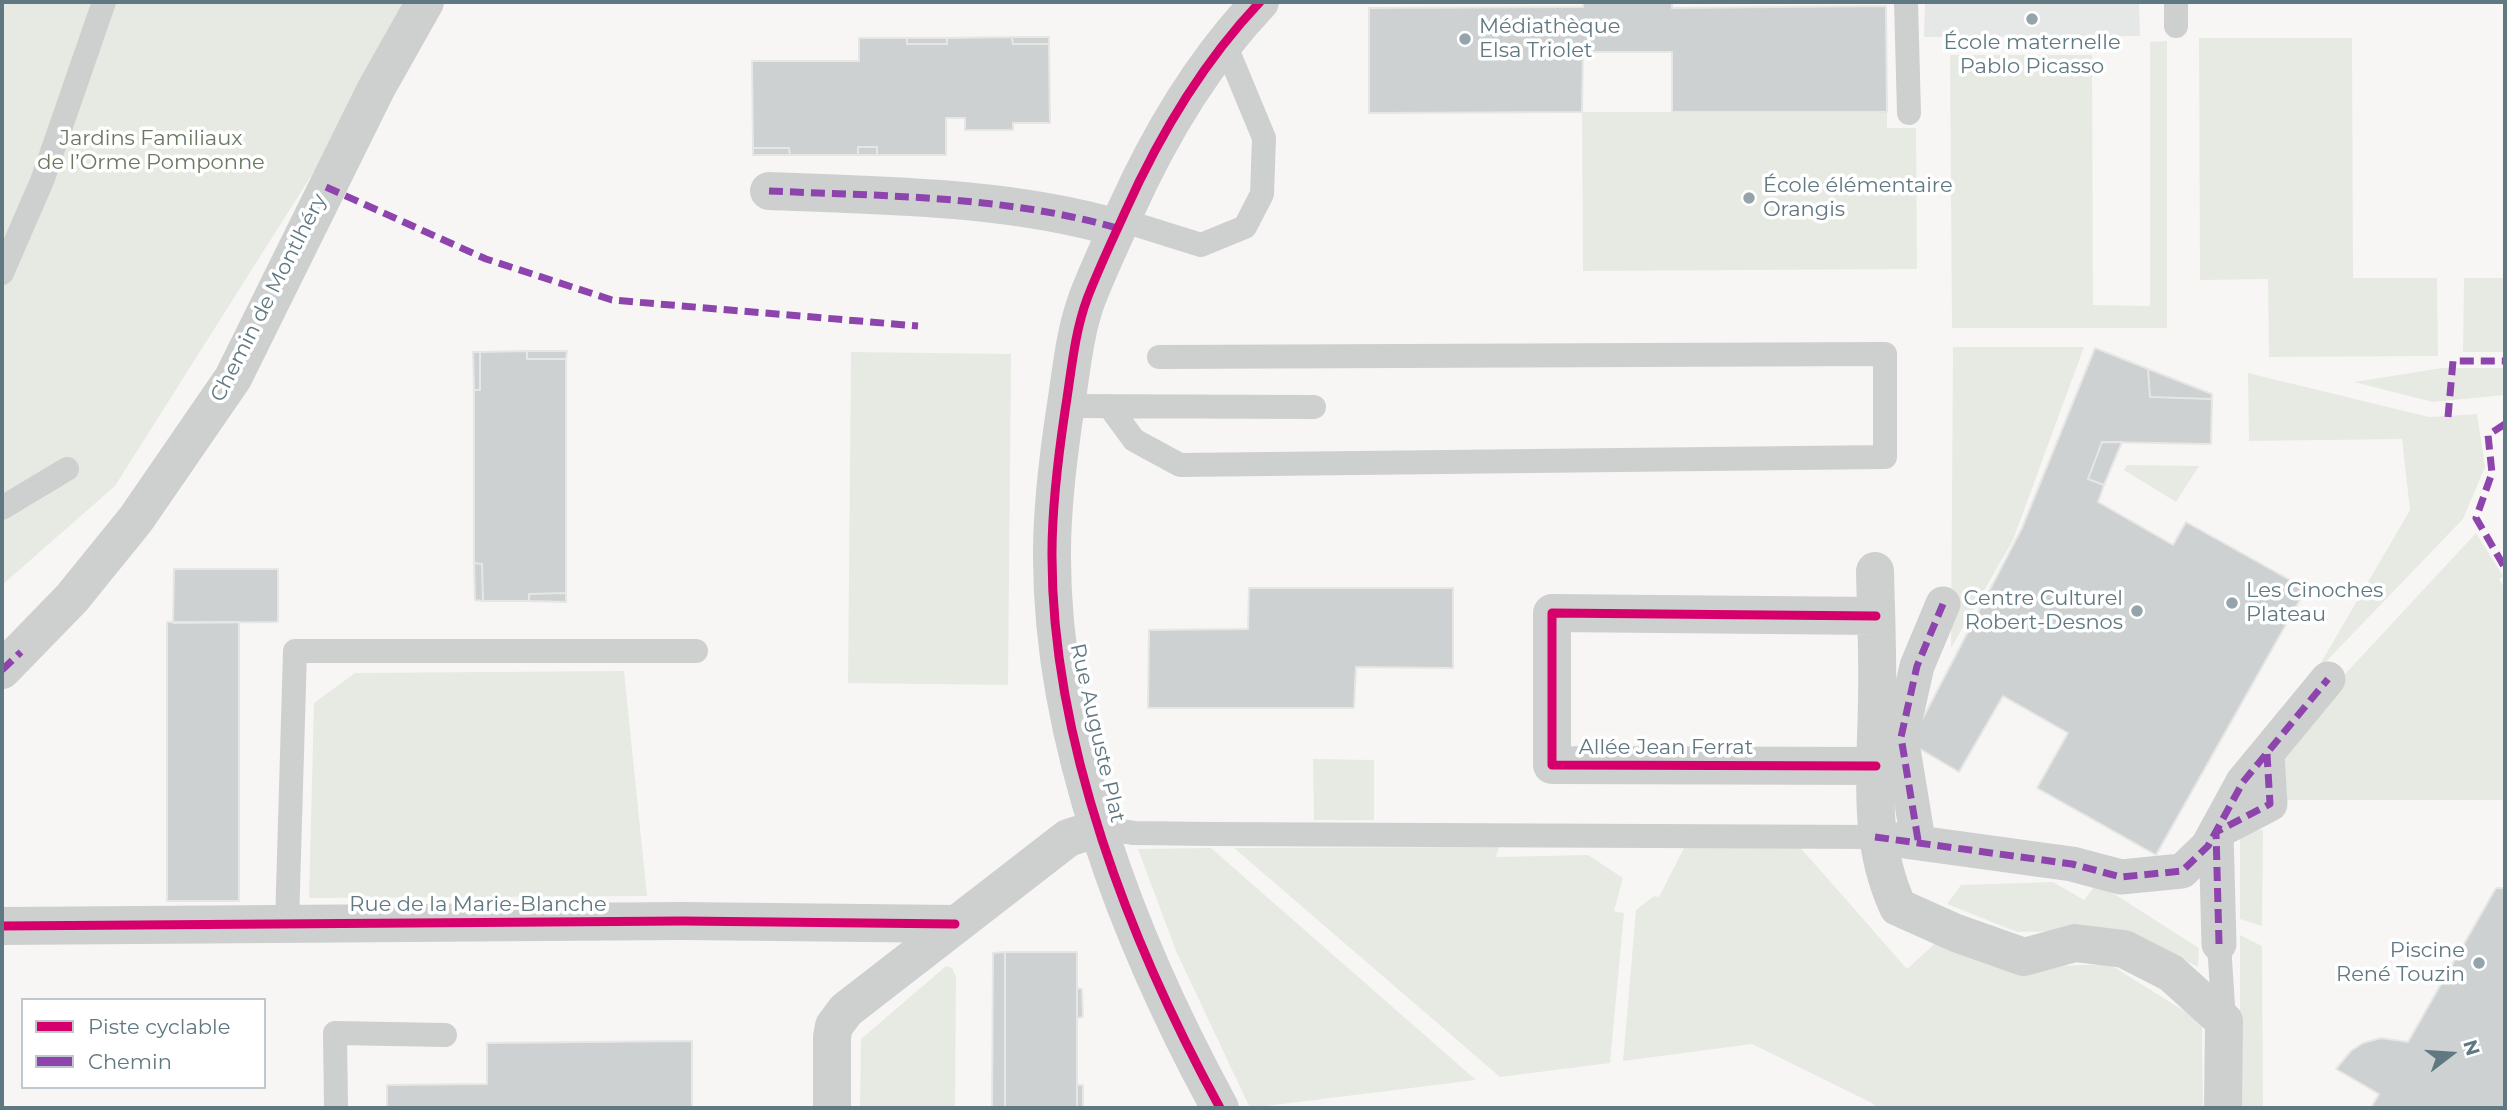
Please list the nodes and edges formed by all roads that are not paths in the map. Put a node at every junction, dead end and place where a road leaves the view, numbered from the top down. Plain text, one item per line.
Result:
1 (104, 2) edge
2 (425, 2) edge
3 (1260, 2) edge
4 (1906, 2) edge
5 (1225, 44) junction
6 (1909, 113) dead end
7 (769, 191) dead end
8 (1119, 224) junction
9 (2, 274) edge
10 (1160, 357) dead end
11 (1066, 406) junction
12 (1109, 406) junction
13 (1314, 407) dead end
14 (67, 469) dead end
15 (2, 508) edge
16 (1875, 571) dead end
17 (1943, 604) dead end
18 (1876, 616) junction
19 (696, 651) dead end
20 (2, 670) edge
21 (2328, 679) dead end
22 (1876, 766) junction
23 (1099, 828) junction
24 (2216, 832) junction
25 (1875, 836) junction
26 (1918, 840) junction
27 (287, 923) junction
28 (955, 924) junction
29 (2, 926) edge
30 (2219, 944) joint
31 (2224, 1021) junction
32 (446, 1035) dead end
33 (336, 1108) edge
34 (832, 1108) edge
35 (1220, 1108) edge
36 (2223, 1108) edge

1 - 9 lane
2 - 20 street, Chemin de Montlhéry
3 - 5 street, Rue Auguste Plat
4 - 6 lane
5 - 8 street, Rue Auguste Plat
5 - 8 lane
7 - 8 street
8 - 11 street, Rue Auguste Plat
10 - 12 lane
11 - 12 lane
11 - 23 street, Rue Auguste Plat
12 - 13 lane
14 - 15 lane
16 - 18 street
17 - 26 street
18 - 22 street
18 - 22 street, Allée Jean Ferrat
19 - 27 lane
21 - 24 street
22 - 25 street
23 - 25 lane
23 - 28 street
23 - 35 street, Rue Auguste Plat
24 - 26 street
24 - 30 street
25 - 26 street
25 - 31 street
27 - 28 street, Rue de la Marie-Blanche
27 - 29 street, Rue de la Marie-Blanche
28 - 34 street
30 - 31 lane
31 - 36 street
32 - 33 lane

